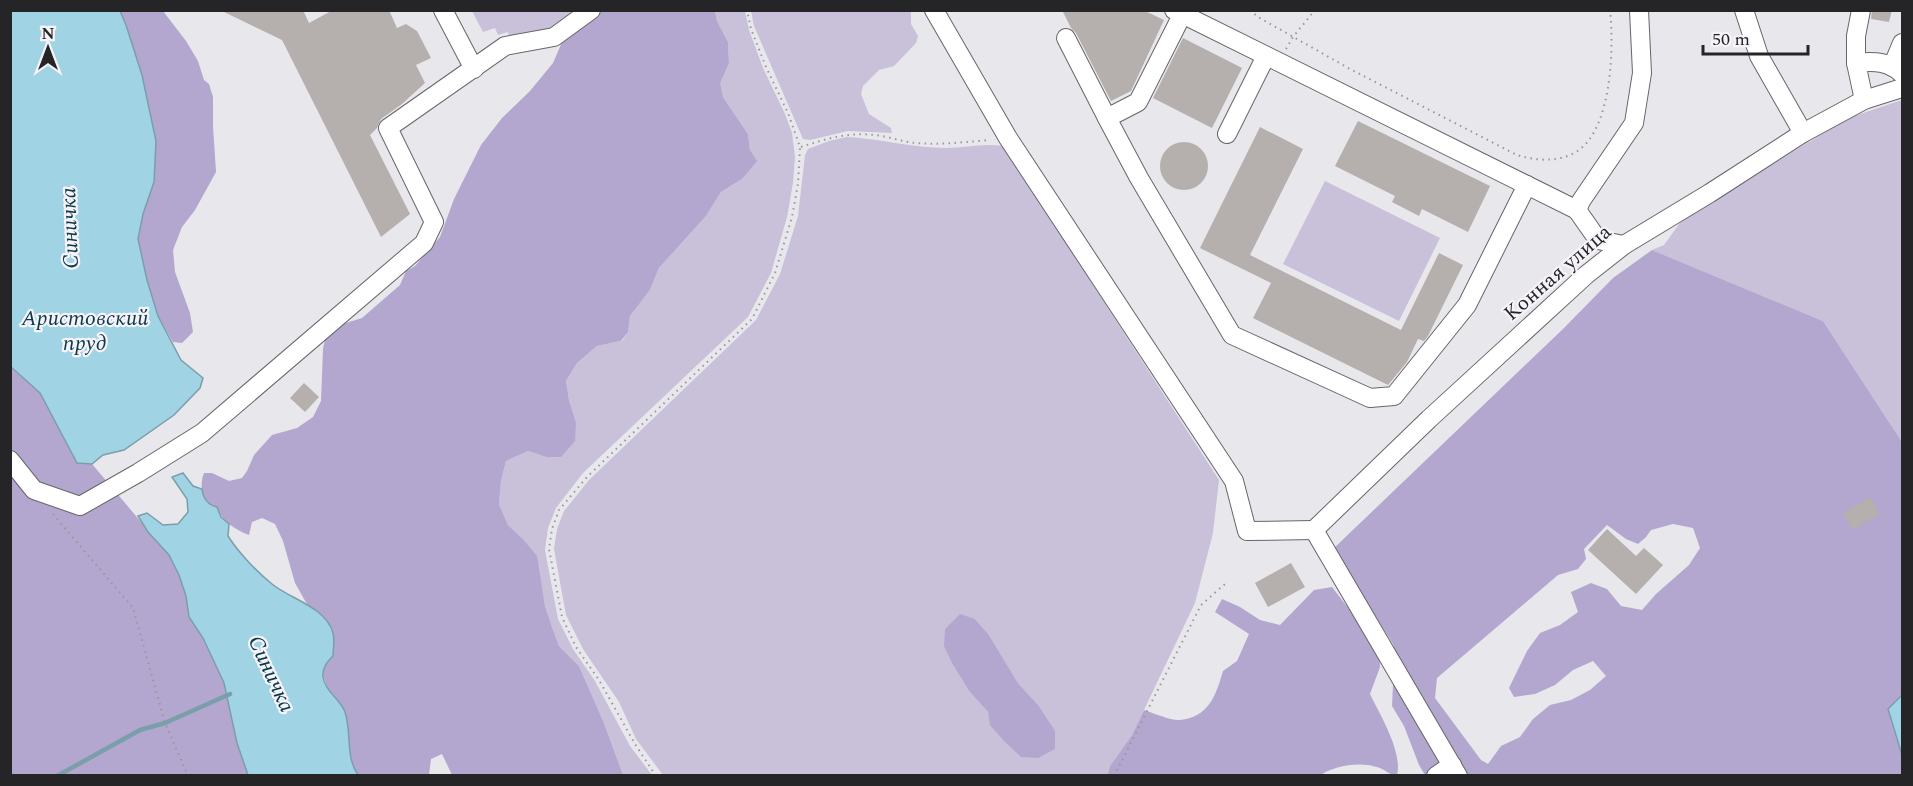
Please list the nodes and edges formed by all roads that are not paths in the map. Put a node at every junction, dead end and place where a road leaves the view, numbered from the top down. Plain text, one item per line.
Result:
1 (443, 10) edge
2 (591, 10) edge
3 (934, 10) edge
4 (1639, 10) edge
5 (1744, 10) edge
6 (1861, 10) edge
7 (1178, 13) edge
8 (1066, 38) dead end
9 (1902, 44) edge
10 (1272, 59) junction
11 (1856, 63) junction
12 (474, 69) junction
13 (1897, 70) edge
14 (1902, 88) edge
15 (1864, 100) junction
16 (1107, 118) junction
17 (1803, 133) junction
18 (1227, 134) dead end
19 (1527, 185) junction
20 (1577, 210) junction
21 (1624, 245) junction
22 (10, 460) edge
23 (1314, 530) junction
24 (1455, 770) edge
25 (1436, 776) edge

1 - 12 street
2 - 12 street
3 - 23 street
4 - 20 street
5 - 17 street
6 - 11 street
7 - 10 street
7 - 16 street
8 - 16 street
9 - 13 street
10 - 18 street
10 - 19 street
11 - 13 street
11 - 15 street
12 - 22 street
14 - 15 street, Конная улица
15 - 17 street, Конная улица
16 - 19 street
17 - 21 street, Конная улица
19 - 20 street
20 - 21 street
21 - 23 street, Конная улица
23 - 24 street
24 - 25 street

